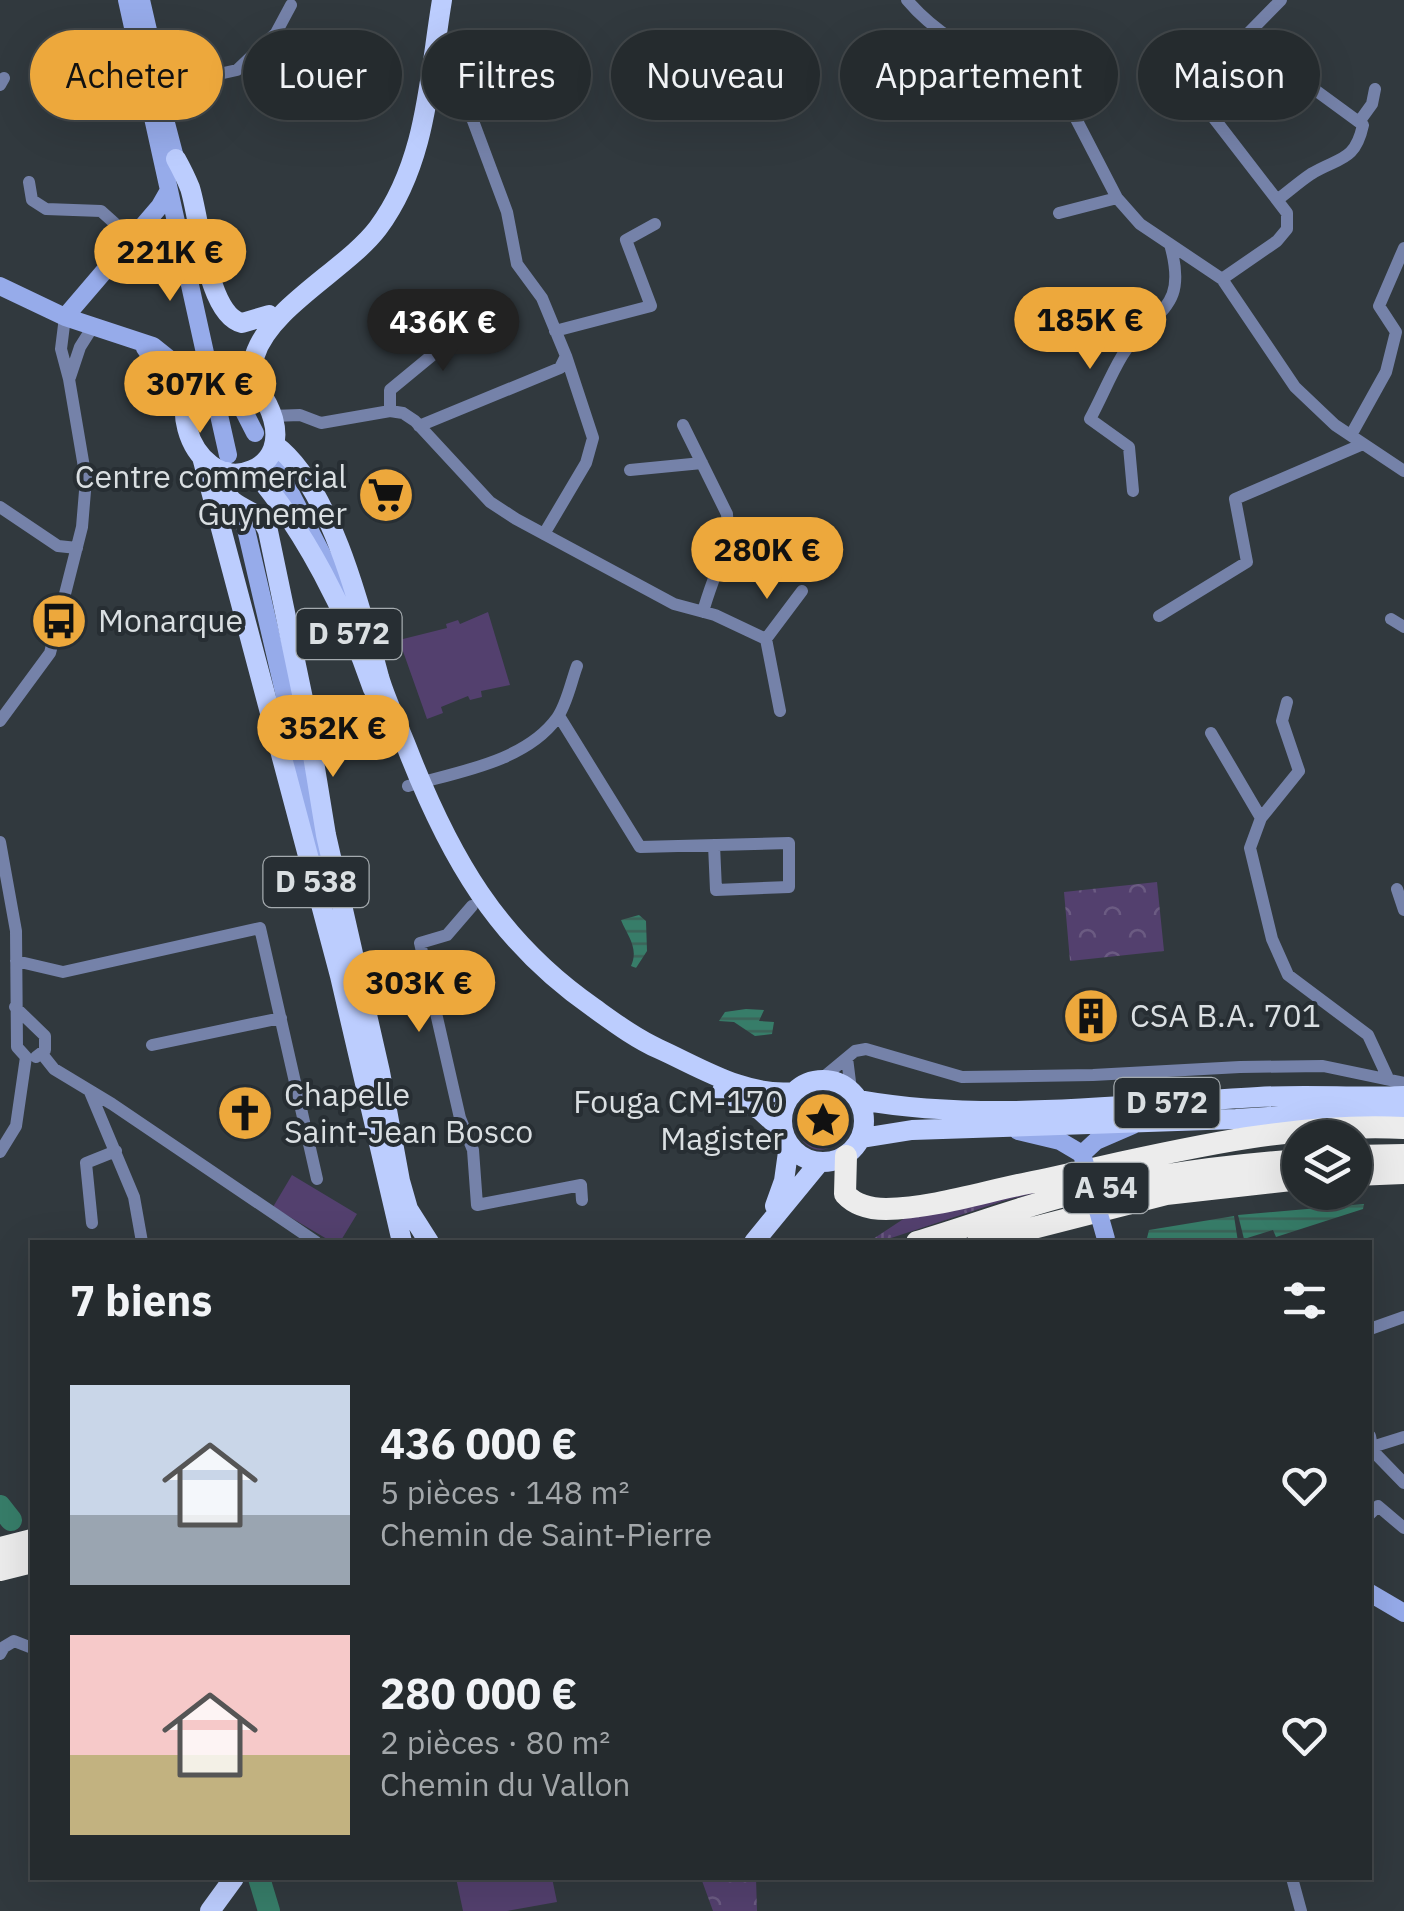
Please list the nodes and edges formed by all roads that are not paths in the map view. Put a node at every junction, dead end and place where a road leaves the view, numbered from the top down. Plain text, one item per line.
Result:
1 (127, 0) edge
2 (141, 0) edge
3 (442, 0) edge
4 (907, 0) edge
5 (1281, 0) edge
6 (291, 4) dead end
7 (146, 30) edge
8 (437, 30) edge
9 (1252, 30) edge
10 (223, 73) edge
11 (1375, 89) dead end
12 (1320, 94) edge
13 (165, 120) edge
14 (422, 120) edge
15 (473, 120) edge
16 (1215, 120) edge
17 (1358, 122) junction
18 (176, 159) junction
19 (29, 182) dead end
20 (168, 192) junction
21 (1117, 198) junction
22 (1277, 200) junction
23 (1059, 213) dead end
24 (655, 224) dead end
25 (180, 236) junction
26 (131, 238) junction
27 (1170, 244) junction
28 (1404, 248) edge
29 (1222, 278) junction
30 (0, 286) edge
31 (290, 308) junction
32 (269, 315) junction
33 (65, 318) junction
34 (470, 324) dead end
35 (92, 328) junction
36 (556, 330) junction
37 (142, 344) junction
38 (566, 356) junction
39 (217, 372) junction
40 (69, 379) junction
41 (256, 386) junction
42 (184, 406) junction
43 (217, 406) tunnel mouth
44 (390, 412) junction
45 (272, 416) junction
46 (419, 426) junction
47 (684, 426) dead end
48 (255, 433) dead end
49 (1350, 435) junction
50 (1364, 444) junction
51 (276, 445) junction
52 (202, 457) junction
53 (228, 463) junction
54 (702, 464) junction
55 (278, 469) dead end
56 (252, 470) junction
57 (630, 470) dead end
58 (1404, 471) edge
59 (1133, 491) dead end
60 (0, 507) edge
61 (245, 525) dead end
62 (544, 534) junction
63 (76, 548) junction
64 (802, 590) dead end
65 (704, 612) junction
66 (1158, 616) dead end
67 (766, 639) junction
68 (576, 666) dead end
69 (380, 678) junction
70 (1287, 702) dead end
71 (780, 710) dead end
72 (559, 716) junction
73 (0, 720) edge
74 (1211, 733) dead end
75 (296, 739) junction
76 (414, 784) junction
77 (1261, 818) junction
78 (326, 836) junction
79 (0, 842) edge
80 (714, 845) junction
81 (1397, 890) dead end
82 (472, 906) junction
83 (1404, 910) edge
84 (16, 961) junction
85 (340, 976) junction
86 (15, 1007) junction
87 (281, 1018) junction
88 (38, 1030) junction
89 (17, 1038) junction
90 (152, 1045) dead end
91 (42, 1054) junction
92 (26, 1057) junction
93 (847, 1058) junction
94 (370, 1071) junction
95 (1385, 1079) junction
96 (820, 1080) junction
97 (1404, 1084) edge
98 (89, 1090) junction
99 (794, 1092) junction
100 (855, 1095) junction
101 (1404, 1096) edge
102 (1404, 1109) edge
103 (1074, 1117) junction
104 (1137, 1123) junction
105 (1002, 1128) junction
106 (1404, 1128) edge
107 (786, 1138) junction
108 (862, 1138) junction
109 (116, 1151) junction
110 (0, 1152) edge
111 (1082, 1154) junction
112 (1404, 1155) edge
113 (846, 1156) junction
114 (1372, 1156) edge
115 (1282, 1161) edge
116 (819, 1163) junction
117 (1404, 1173) edge
118 (1372, 1174) edge
119 (317, 1179) dead end
120 (1282, 1180) edge
121 (582, 1200) dead end
122 (1073, 1216) junction
123 (92, 1223) dead end
124 (771, 1224) junction
125 (142, 1240) edge
126 (313, 1240) edge
127 (402, 1240) edge
128 (428, 1240) edge
129 (756, 1240) edge
130 (924, 1240) edge
131 (985, 1240) edge
132 (1014, 1240) edge
133 (1106, 1240) edge
134 (1404, 1317) edge
135 (1372, 1328) edge
136 (1404, 1437) edge
137 (1372, 1444) edge
138 (1372, 1445) edge
139 (1404, 1483) edge
140 (1372, 1512) edge
141 (1404, 1528) edge
142 (30, 1540) edge
143 (0, 1548) edge
144 (30, 1562) edge
145 (0, 1570) edge
146 (1372, 1595) edge
147 (1404, 1613) edge
148 (30, 1647) edge
149 (0, 1654) edge
150 (217, 1880) edge
151 (233, 1880) edge
152 (1293, 1880) edge
153 (196, 1911) edge
154 (210, 1911) edge
155 (1301, 1911) edge

1 - 20 main road
2 - 7 main road
3 - 8 main road
4 - 21 street
5 - 9 street
6 - 10 street
11 - 17 street
12 - 17 street
13 - 18 main road
14 - 31 main road
15 - 36 street
16 - 22 street
17 - 22 street
18 - 25 main road
18 - 32 main road
18 - 39 main road
19 - 26 street
20 - 25 main road
20 - 26 main road
21 - 23 street
21 - 27 street
22 - 29 street
24 - 36 street
25 - 39 main road
26 - 33 main road
27 - 29 street
27 - 59 street
28 - 49 street
29 - 49 street
30 - 33 main road
31 - 32 main road
31 - 41 main road
32 - 39 main road
33 - 35 main road
33 - 40 street
34 - 44 street
35 - 37 main road
35 - 40 street
36 - 38 street
37 - 39 main road
37 - 42 main road
38 - 46 street
38 - 62 street
39 - 41 main road
39 - 42 main road
39 - 48 main road
40 - 63 street
41 - 45 main road
42 - 52 main road
43 - 53 main road
44 - 45 street
44 - 46 street
45 - 51 main road
46 - 62 street
47 - 54 street
49 - 50 street
50 - 58 street
50 - 66 street
51 - 56 main road
51 - 69 main road
52 - 53 main road
52 - 85 main road, D 538
53 - 56 main road
53 - 78 main road, D 538
54 - 57 street
54 - 65 street
55 - 69 main road
56 - 76 main road, D 572
60 - 63 street
61 - 75 main road
62 - 65 street
63 - 73 street
64 - 67 street
65 - 67 street
67 - 71 street
68 - 72 street
69 - 76 main road
70 - 77 street
72 - 76 street
72 - 80 street
74 - 77 street
75 - 78 main road
75 - 85 main road
76 - 82 main road
76 - 99 main road
77 - 95 street
78 - 94 main road, D 538
79 - 84 street
80 - 80 street
81 - 83 street
82 - 107 main road
82 - 121 street
84 - 86 street
84 - 87 street
85 - 94 main road, D 538
86 - 88 street
86 - 89 street
87 - 90 street
87 - 119 street
88 - 89 street
88 - 91 street
89 - 92 street
91 - 92 street
91 - 98 street
92 - 110 street
93 - 95 street
93 - 96 street
93 - 100 street
94 - 127 main road, D 538
94 - 128 main road, D 538
95 - 97 street
96 - 99 main road
96 - 100 main road
98 - 109 street
98 - 126 street
99 - 107 main road
100 - 103 main road, D 572
100 - 108 main road
101 - 103 main road, D 572
102 - 104 main road, D 572
103 - 104 main road, D 572
103 - 105 main road, D 572
103 - 111 main road
104 - 111 main road
105 - 108 main road, D 572
105 - 111 main road
106 - 113 highway
107 - 116 main road
107 - 124 main road
108 - 113 main road
109 - 123 street
109 - 125 street
111 - 133 main road, bridge
112 - 114 highway
113 - 116 main road
115 - 130 highway, A 54
116 - 124 main road
117 - 118 highway
120 - 122 highway, A 54
122 - 131 highway, A 54
122 - 132 highway
124 - 129 main road
134 - 135 street
136 - 137 street
138 - 139 street
140 - 141 street
142 - 143 highway
144 - 145 highway
146 - 147 main road
148 - 149 street
150 - 153 main road
151 - 154 main road
152 - 155 street

